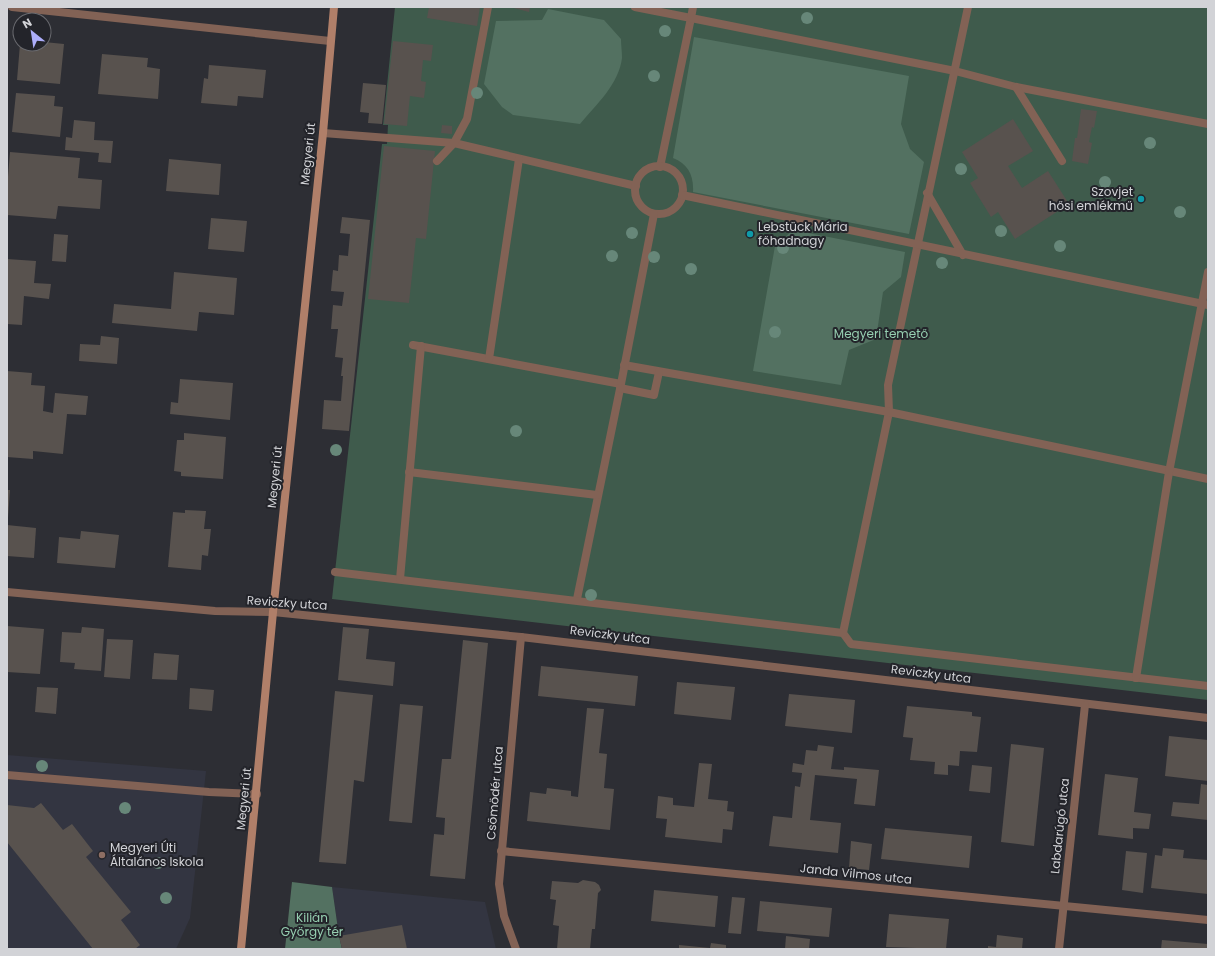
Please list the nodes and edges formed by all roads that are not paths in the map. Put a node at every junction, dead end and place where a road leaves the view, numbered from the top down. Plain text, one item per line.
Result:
1 (12, 7) edge
2 (334, 7) edge
3 (488, 7) edge
4 (635, 7) edge
5 (693, 7) edge
6 (968, 7) edge
7 (691, 18) junction
8 (330, 41) junction
9 (955, 71) junction
10 (1016, 87) junction
11 (1208, 124) edge
12 (323, 133) junction
13 (454, 143) junction
14 (519, 159) junction
15 (437, 161) dead end
16 (1062, 161) dead end
17 (660, 167) junction
18 (636, 186) junction
19 (927, 193) junction
20 (682, 195) junction
21 (654, 214) junction
22 (917, 245) junction
23 (963, 255) junction
24 (1208, 272) edge
25 (1205, 304) edge
26 (489, 359) junction
27 (624, 365) junction
28 (659, 372) junction
29 (620, 386) junction
30 (889, 412) junction
31 (409, 472) junction
32 (1169, 472) junction
33 (1208, 479) edge
34 (597, 495) junction
35 (335, 572) dead end
36 (400, 579) junction
37 (7, 592) edge
38 (576, 599) junction
39 (273, 612) junction
40 (843, 633) junction
41 (521, 636) junction
42 (1136, 678) junction
43 (1208, 686) edge
44 (1085, 704) junction
45 (1208, 718) edge
46 (7, 775) edge
47 (257, 794) junction
48 (502, 851) junction
49 (1064, 907) junction
50 (1208, 920) edge
51 (241, 949) edge
52 (516, 949) edge
53 (1059, 949) edge

1 - 8 street
2 - 8 main road, Megyeri út
3 - 13 street
4 - 7 street
5 - 7 street
6 - 9 street
7 - 9 street
7 - 17 street
8 - 12 main road, Megyeri út
9 - 10 street
9 - 19 street
10 - 11 street
10 - 16 street
12 - 13 street
12 - 39 main road, Megyeri út
13 - 14 street
13 - 15 street
14 - 18 street
14 - 26 street
17 - 18 street
17 - 20 street
18 - 21 street
19 - 22 street
19 - 23 street
20 - 21 street
20 - 22 street
21 - 27 street
22 - 23 street
22 - 30 street
23 - 25 street
24 - 25 street
25 - 32 street
26 - 29 street
26 - 31 street
27 - 28 street
27 - 29 street
28 - 29 street
28 - 30 street
29 - 34 street
30 - 32 street
30 - 40 street
31 - 34 street
31 - 36 street
32 - 33 street
32 - 42 street
34 - 38 street
35 - 36 street
36 - 38 street
37 - 39 street, Reviczky utca
38 - 40 street
39 - 41 street, Reviczky utca
39 - 47 main road, Megyeri út
40 - 42 street
41 - 44 street, Reviczky utca
41 - 48 street, Csömödér utca
42 - 43 street
44 - 45 street, Reviczky utca
44 - 49 street, Labdarúgó utca
46 - 47 street
47 - 51 main road, Megyeri út
48 - 49 street, Janda Vilmos utca
48 - 52 street, Csömödér utca
49 - 50 street, Janda Vilmos utca
49 - 53 street, Labdarúgó utca

